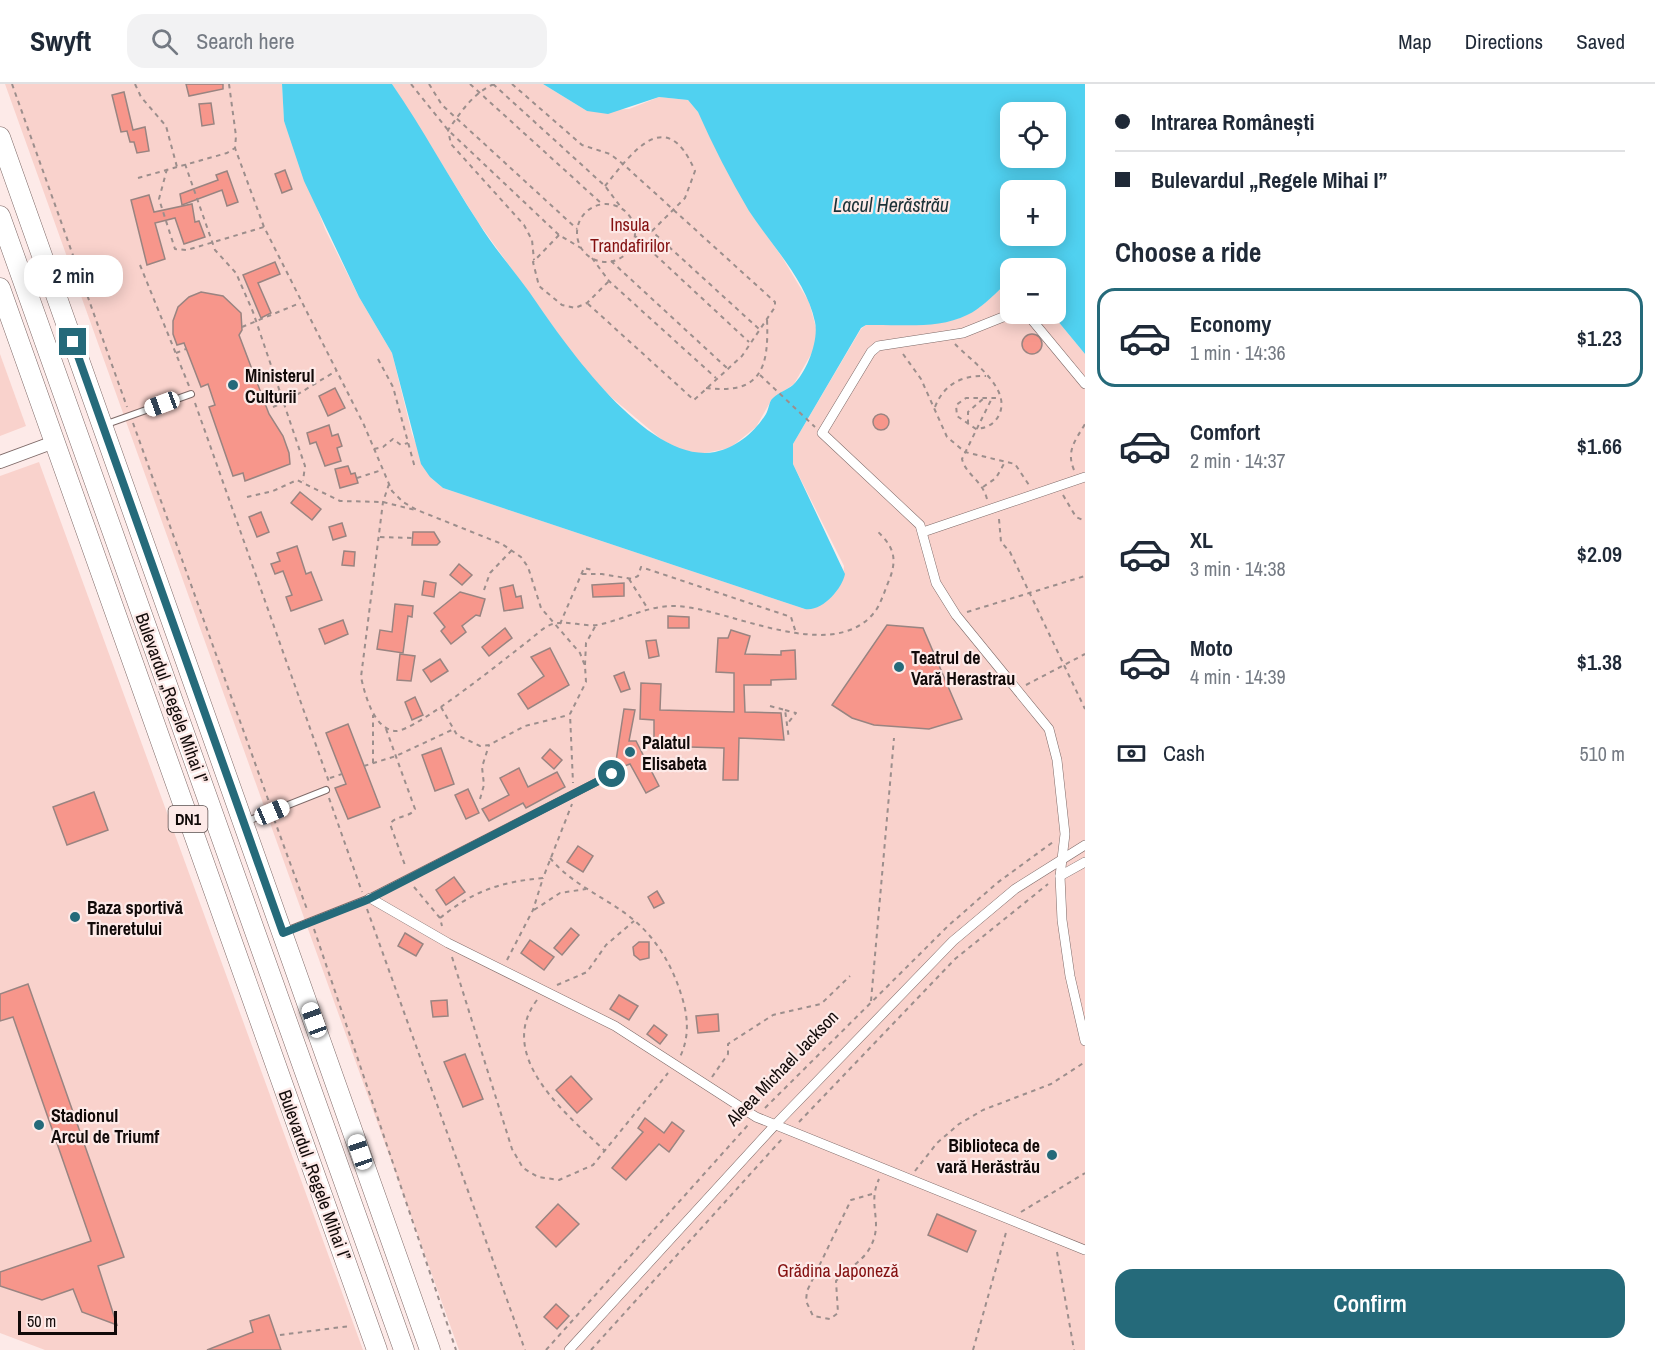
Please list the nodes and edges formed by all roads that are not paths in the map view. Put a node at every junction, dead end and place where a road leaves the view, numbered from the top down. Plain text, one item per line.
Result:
1 (0, 137) edge
2 (0, 216) edge
3 (0, 288) edge
4 (1085, 384) edge
5 (191, 394) road end
6 (103, 425) junction
7 (54, 442) junction
8 (0, 462) edge
9 (1081, 478) edge
10 (923, 532) junction
11 (612, 774) dead end
12 (326, 790) road end
13 (244, 822) junction
14 (1085, 845) edge
15 (1062, 860) junction
16 (1085, 862) edge
17 (1060, 876) junction
18 (367, 899) junction
19 (283, 933) junction
20 (1085, 1041) edge
21 (774, 1126) junction
22 (1085, 1250) edge
23 (377, 1350) edge
24 (404, 1350) edge
25 (430, 1350) edge
26 (569, 1350) edge

1 - 6 main road, Bulevardul „Regele Mihai I”
2 - 24 main road, Bulevardul „Regele Mihai I” / DN1
3 - 7 main road, Bulevardul „Regele Mihai I” / DN1
4 - 10 street
5 - 6 lane
6 - 13 main road, Bulevardul „Regele Mihai I”
7 - 8 street
7 - 23 main road, Bulevardul „Regele Mihai I” / DN1
9 - 10 street
10 - 15 street
11 - 18 lane
12 - 13 lane
13 - 19 main road, Bulevardul „Regele Mihai I”
14 - 15 street, Aleea Michael Jackson
15 - 17 street
15 - 21 street, Aleea Michael Jackson
16 - 17 street
17 - 20 street
18 - 19 lane
18 - 21 street
19 - 25 main road, Bulevardul „Regele Mihai I”
21 - 22 street
21 - 26 street, Aleea Michael Jackson

